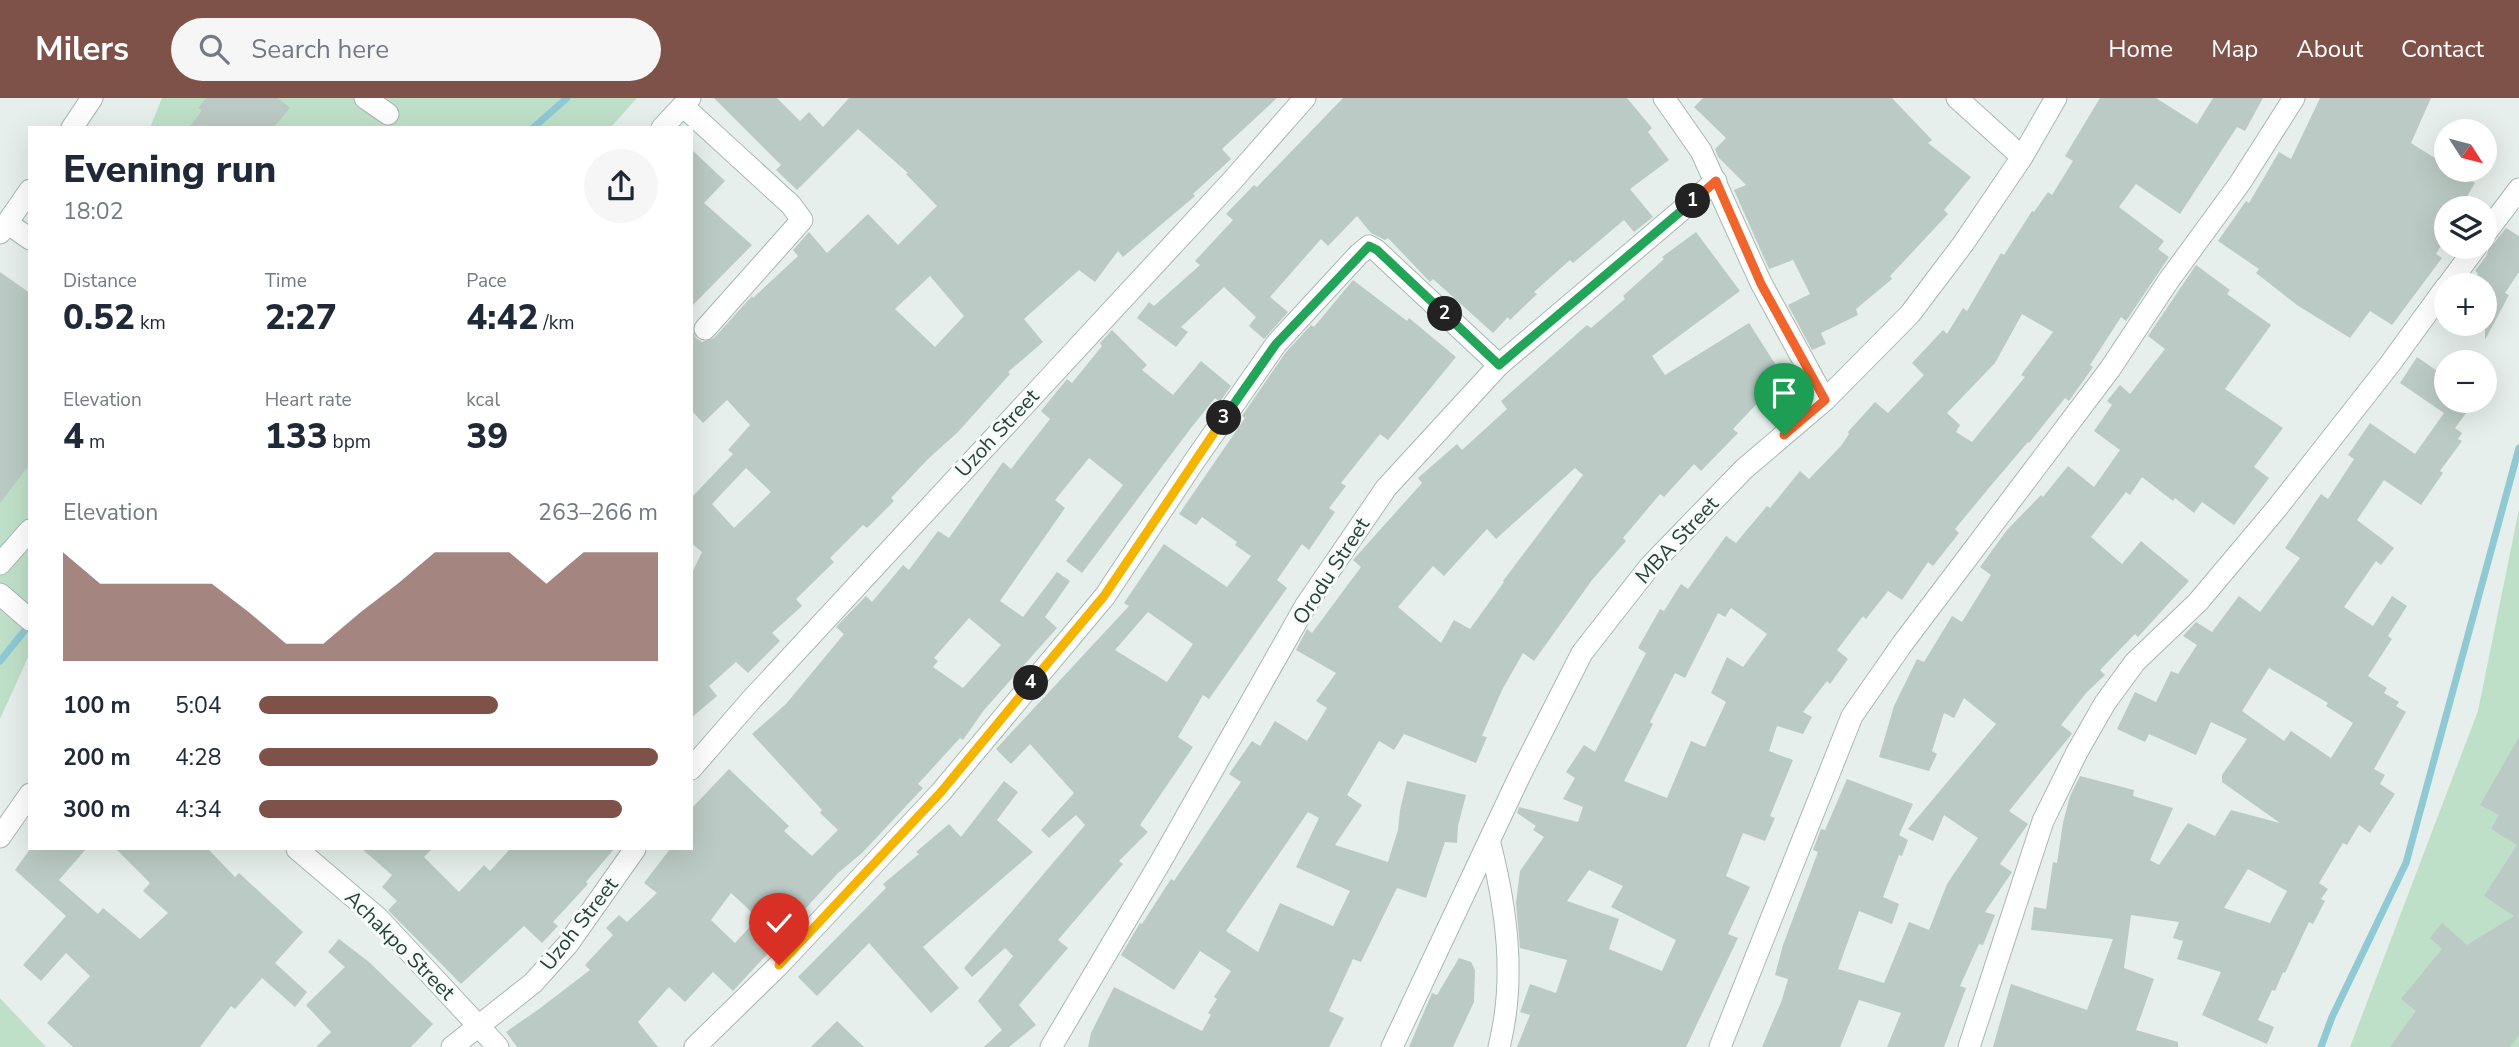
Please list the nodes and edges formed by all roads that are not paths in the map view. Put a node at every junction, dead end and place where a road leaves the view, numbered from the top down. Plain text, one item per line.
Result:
1 (92, 98) edge
2 (365, 98) edge
3 (1305, 98) edge
4 (1664, 98) edge
5 (1957, 98) edge
6 (2056, 98) edge
7 (2294, 98) edge
8 (686, 102) edge
9 (388, 114) dead end
10 (73, 126) edge
11 (664, 126) edge
12 (2022, 157) junction
13 (1716, 181) junction
14 (2519, 189) edge
15 (28, 193) edge
16 (2497, 218) edge
17 (4, 228) edge
18 (28, 238) edge
19 (2434, 304) edge
20 (705, 329) dead end
21 (1499, 365) junction
22 (1825, 400) junction
23 (28, 532) edge
24 (0, 564) edge
25 (1, 595) edge
26 (28, 618) edge
27 (693, 767) edge
28 (28, 797) edge
29 (0, 837) edge
30 (1490, 844) junction
31 (297, 850) edge
32 (634, 850) edge
33 (480, 1025) junction
34 (452, 1047) edge
35 (498, 1047) edge
36 (695, 1047) edge
37 (1051, 1047) edge
38 (1392, 1047) edge
39 (1500, 1047) edge
40 (1720, 1047) edge
41 (1969, 1047) edge

1 - 10 street
2 - 9 street
3 - 27 street, Uzoh Street
4 - 13 street
5 - 12 street
6 - 12 street, MBA Street
7 - 40 street
8 - 11 street
8 - 20 street
12 - 22 street, MBA Street
13 - 21 street, Orodu Street
13 - 22 street
14 - 16 street
15 - 17 street
17 - 18 street
19 - 41 street
21 - 36 street
21 - 37 street, Orodu Street
22 - 30 street, MBA Street
23 - 24 street
25 - 26 street
28 - 29 street
30 - 38 street, MBA Street
30 - 39 street
31 - 33 street, Achakpo Street
32 - 33 street, Uzoh Street
33 - 34 street, Uzoh Street
33 - 35 street, Achakpo Street

